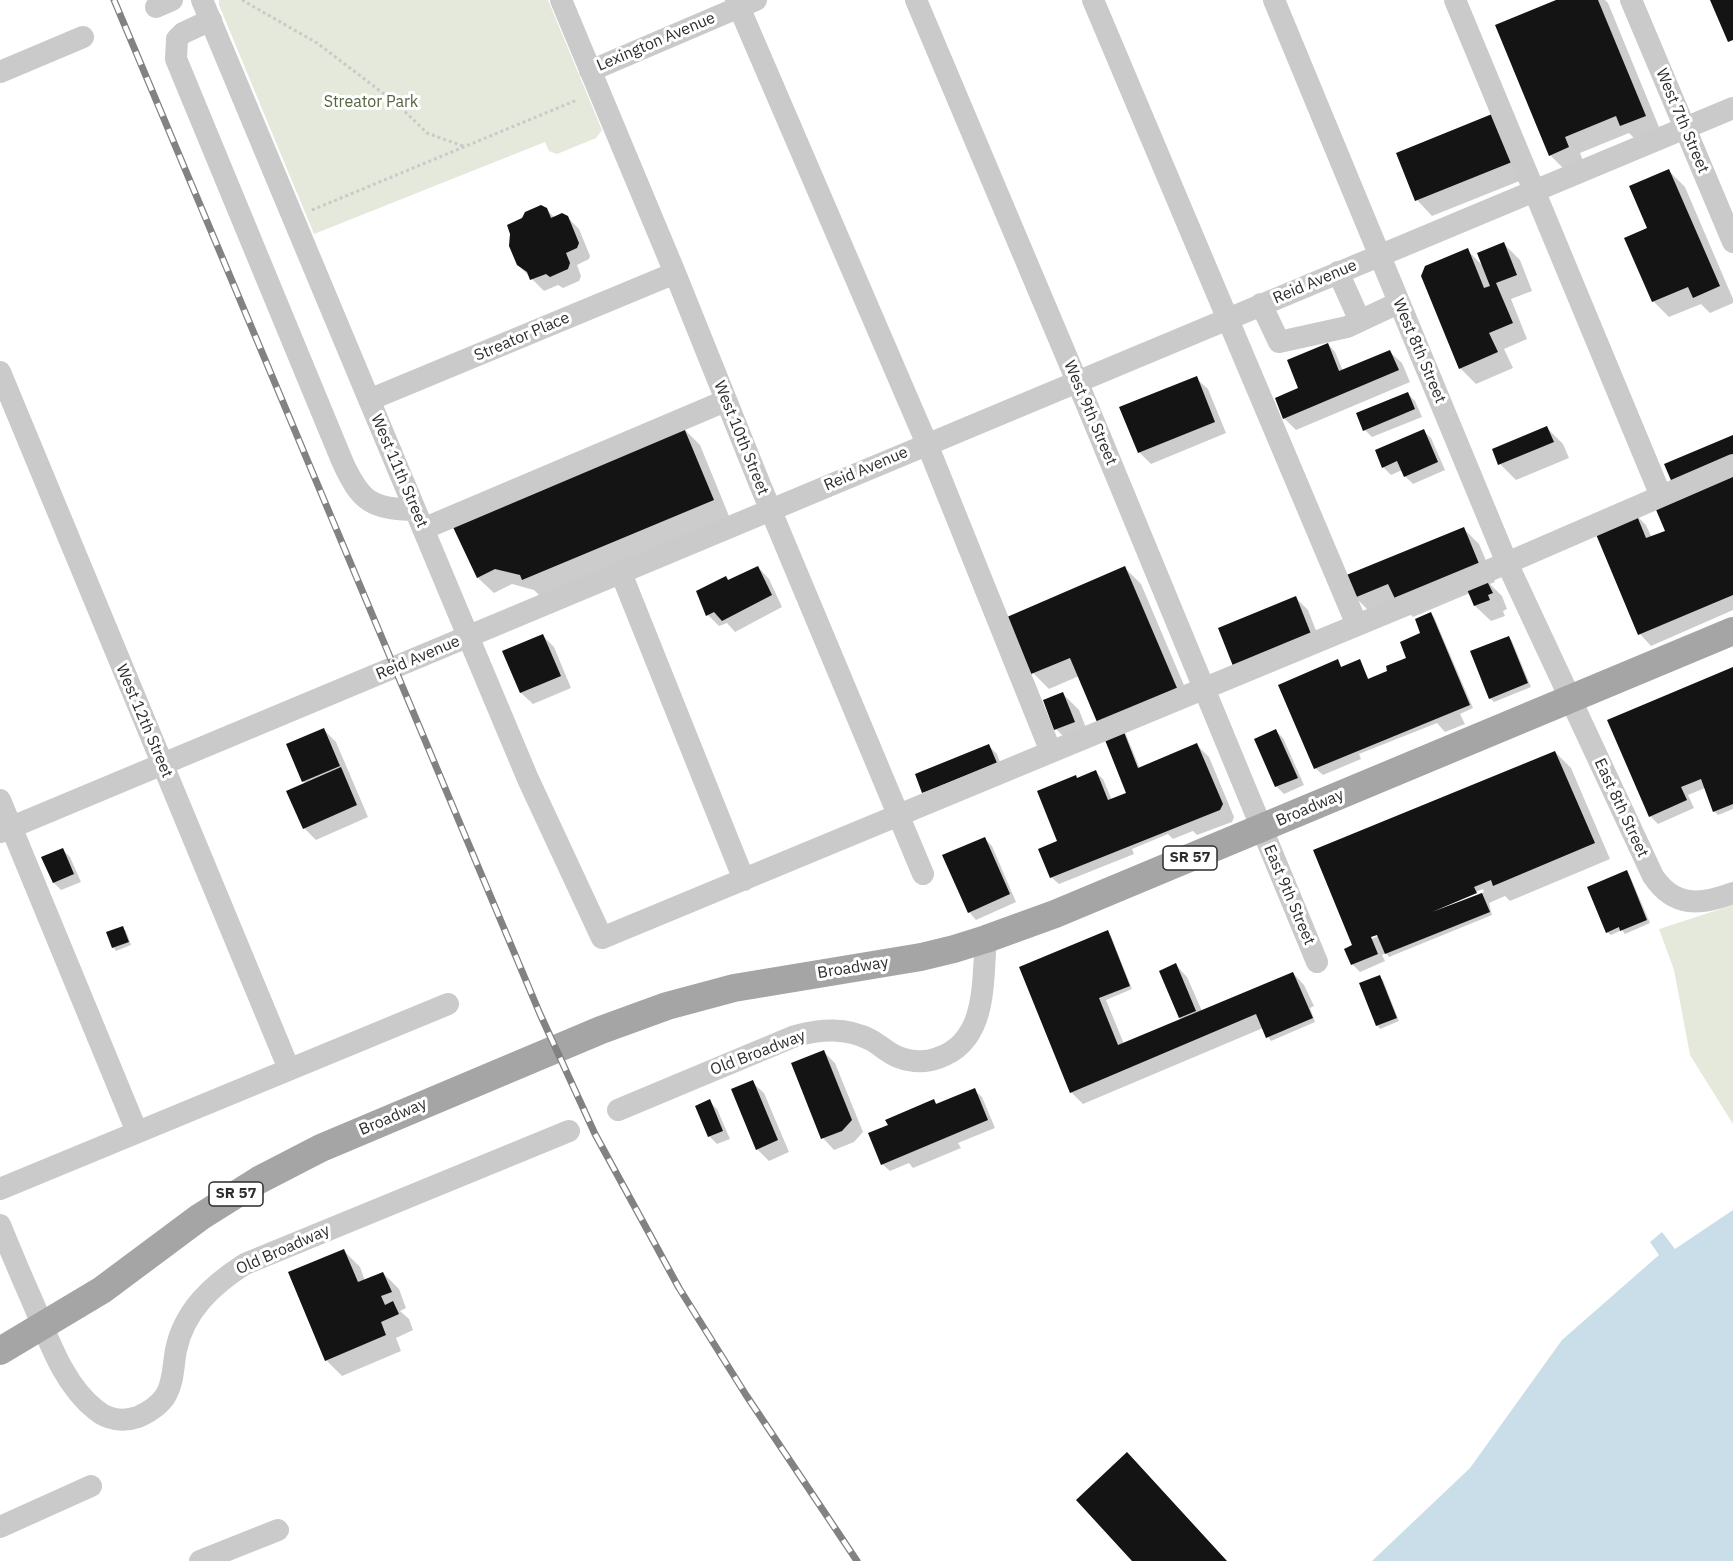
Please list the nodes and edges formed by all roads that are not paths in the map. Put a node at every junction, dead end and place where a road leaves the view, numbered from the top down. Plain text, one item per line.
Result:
1 (561, 0) edge
2 (916, 0) edge
3 (1093, 0) edge
4 (1274, 0) edge
5 (1455, 0) edge
6 (1631, 0) edge
7 (743, 2) edge
8 (207, 10) edge
9 (83, 37) dead end
10 (590, 70) junction
11 (0, 72) edge
12 (1733, 108) edge
13 (1684, 128) junction
14 (1533, 191) junction
15 (1733, 242) edge
16 (1379, 255) junction
17 (1338, 272) junction
18 (675, 273) junction
19 (1398, 303) junction
20 (1261, 304) junction
21 (1227, 319) junction
22 (1360, 321) junction
23 (0, 372) edge
24 (1077, 381) junction
25 (369, 400) junction
26 (725, 401) junction
27 (927, 444) junction
28 (1733, 465) edge
29 (1661, 496) junction
30 (771, 510) junction
31 (419, 520) junction
32 (1507, 563) junction
33 (621, 573) junction
34 (1357, 625) junction
35 (1733, 631) edge
36 (468, 637) junction
37 (1203, 688) junction
38 (1570, 699) junction
39 (1051, 752) junction
40 (163, 764) junction
41 (0, 800) edge
42 (899, 816) junction
43 (1262, 828) junction
44 (6, 830) edge
45 (923, 874) dead end
46 (744, 880) junction
47 (1733, 893) edge
48 (986, 939) junction
49 (1317, 962) dead end
50 (448, 1005) dead end
51 (289, 1069) junction
52 (618, 1110) dead end
53 (568, 1131) dead end
54 (138, 1132) junction
55 (0, 1189) edge
56 (0, 1225) edge
57 (43, 1327) junction
58 (0, 1351) edge
59 (92, 1486) dead end
60 (0, 1527) edge
61 (278, 1530) dead end
62 (200, 1561) edge

1 - 10 street, West 10th Street
2 - 24 street, West 9th Street
3 - 21 street
4 - 16 street, West 8th Street
5 - 14 street
6 - 13 street, West 7th Street
7 - 10 street, Lexington Avenue
7 - 27 street
8 - 25 street, West 11th Street
8 - 31 street
9 - 11 street
10 - 18 street, West 10th Street
12 - 13 street, Reid Avenue
13 - 14 street, Reid Avenue
13 - 15 street, West 7th Street
14 - 16 street, Reid Avenue
14 - 29 street
16 - 17 street, Reid Avenue
16 - 19 street, West 8th Street
17 - 20 street, Reid Avenue
17 - 22 street
18 - 25 street, Streator Place
18 - 26 street, West 10th Street
19 - 22 street
19 - 32 street, West 8th Street
20 - 21 street, Reid Avenue
20 - 22 street
21 - 24 street, Reid Avenue
21 - 34 street
23 - 40 street, West 12th Street
24 - 27 street, Reid Avenue
24 - 37 street, West 9th Street
25 - 31 street, West 11th Street
26 - 30 street, West 10th Street
26 - 31 street
27 - 30 street, Reid Avenue
27 - 39 street
28 - 29 street
29 - 32 street
30 - 33 street, Reid Avenue
30 - 42 street, West 10th Street
31 - 36 street, West 11th Street
32 - 34 street
32 - 38 street, West 8th Street
33 - 36 street, Reid Avenue
33 - 46 street
34 - 37 street
35 - 38 main road, Broadway / SR 57
36 - 40 street, Reid Avenue
36 - 46 street, West 11th Street
37 - 39 street
37 - 43 street, West 9th Street
38 - 43 main road, Broadway / SR 57
38 - 47 street, East 8th Street
39 - 42 street
40 - 44 street, Reid Avenue
40 - 51 street, West 12th Street
41 - 44 street
42 - 45 street, West 10th Street
42 - 46 street
43 - 48 main road, Broadway / SR 57
43 - 49 street, East 9th Street
44 - 54 street
48 - 52 street, Old Broadway
48 - 57 main road, Broadway / SR 57
50 - 51 street
51 - 54 street
53 - 57 street, Old Broadway
54 - 55 street
56 - 57 street, Old Broadway
57 - 58 main road, Broadway / SR 57
59 - 60 street
61 - 62 street

